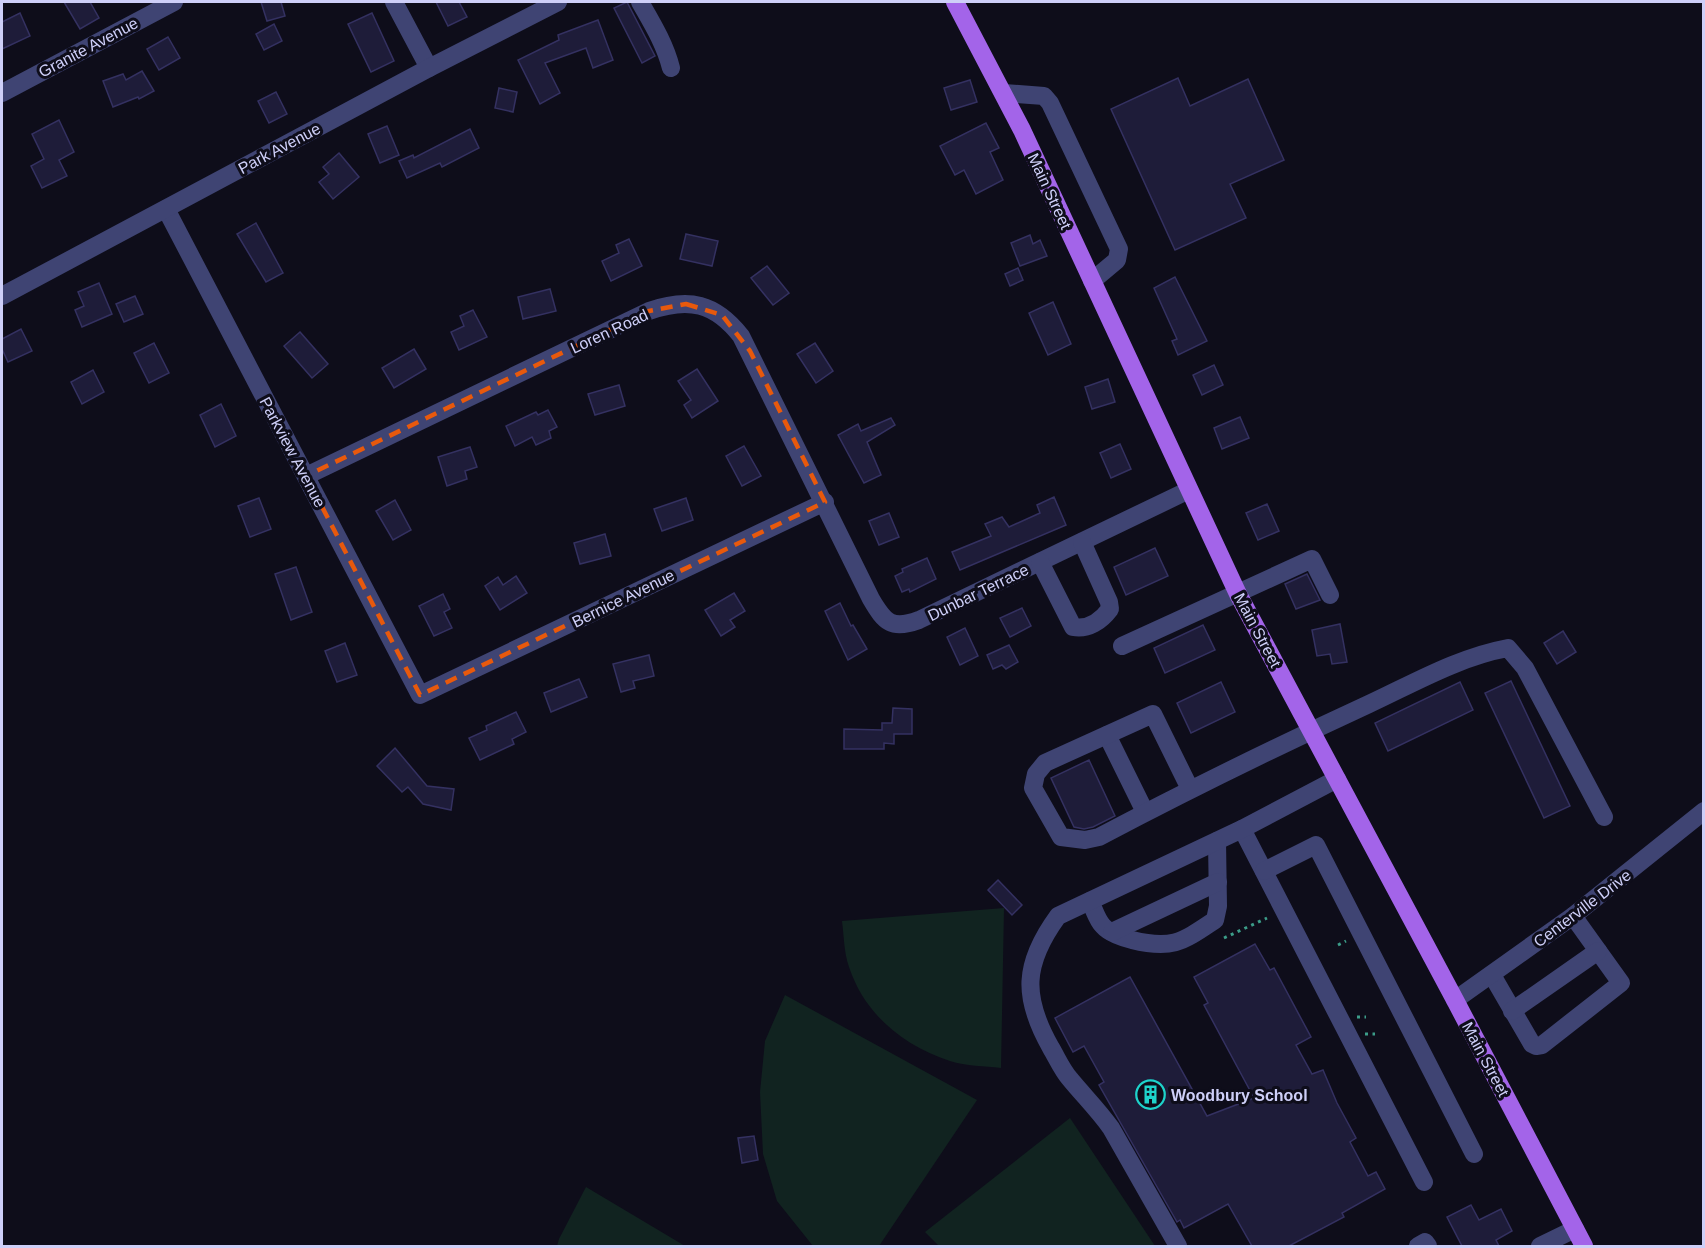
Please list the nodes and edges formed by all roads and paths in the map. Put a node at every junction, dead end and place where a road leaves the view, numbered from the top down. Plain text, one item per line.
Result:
1 (174, 2) edge
2 (394, 2) edge
3 (558, 2) edge
4 (640, 2) edge
5 (955, 2) edge
6 (429, 68) junction
7 (672, 68) dead end
8 (2, 93) edge
9 (1004, 93) junction
10 (166, 209) junction
11 (1092, 281) junction
12 (2, 296) edge
13 (306, 476) junction
14 (1189, 490) junction
15 (825, 502) junction
16 (1082, 542) junction
17 (1040, 562) junction
18 (1238, 594) junction
19 (1330, 595) dead end
20 (1122, 646) dead end
21 (420, 695) joint
22 (1311, 731) junction
23 (1107, 735) junction
24 (1337, 779) junction
25 (1190, 789) junction
26 (1704, 811) edge
27 (1145, 813) junction
28 (1605, 817) dead end
29 (1242, 829) junction
30 (1217, 841) junction
31 (1264, 872) junction
32 (1218, 882) junction
33 (1090, 901) junction
34 (1573, 916) junction
35 (1267, 918) dead end
36 (1112, 932) junction
37 (1224, 938) dead end
38 (1598, 951) junction
39 (1492, 975) junction
40 (1455, 1000) junction
41 (1512, 1011) junction
42 (1474, 1154) dead end
43 (1424, 1182) dead end
44 (1575, 1229) junction
45 (1178, 1246) edge
46 (1418, 1246) edge
47 (1428, 1246) edge
48 (1540, 1246) edge
49 (1584, 1246) edge

1 - 8 street, Granite Avenue
2 - 6 street
3 - 6 street, Park Avenue
4 - 7 street
5 - 9 main road, Main Street
6 - 10 street, Park Avenue
9 - 11 main road, Main Street
9 - 11 street
10 - 12 street, Park Avenue
10 - 13 street, Parkview Avenue
11 - 14 main road, Main Street
13 - 15 street, Loren Road
13 - 21 street, Parkview Avenue
14 - 16 street, Dunbar Terrace
14 - 18 main road, Main Street
15 - 17 street, Dunbar Terrace
15 - 21 street, Bernice Avenue
16 - 17 street, Dunbar Terrace
16 - 17 street
18 - 19 street
18 - 20 street
18 - 22 main road, Main Street
22 - 24 main road, Main Street
22 - 25 street
22 - 28 street
23 - 25 street
23 - 27 street
23 - 27 street
24 - 29 street
24 - 40 main road, Main Street
25 - 27 street
26 - 34 street, Centerville Drive
29 - 30 street
29 - 31 street
30 - 32 street
30 - 33 street
31 - 42 street
31 - 43 street
32 - 36 street
32 - 36 street
33 - 36 street
33 - 45 street
34 - 38 street
34 - 39 street, Centerville Drive
35 - 37 path
38 - 41 street
38 - 41 street
39 - 40 street, Centerville Drive
39 - 41 street
40 - 44 main road, Main Street
44 - 48 street
44 - 49 main road, Main Street
46 - 47 street

